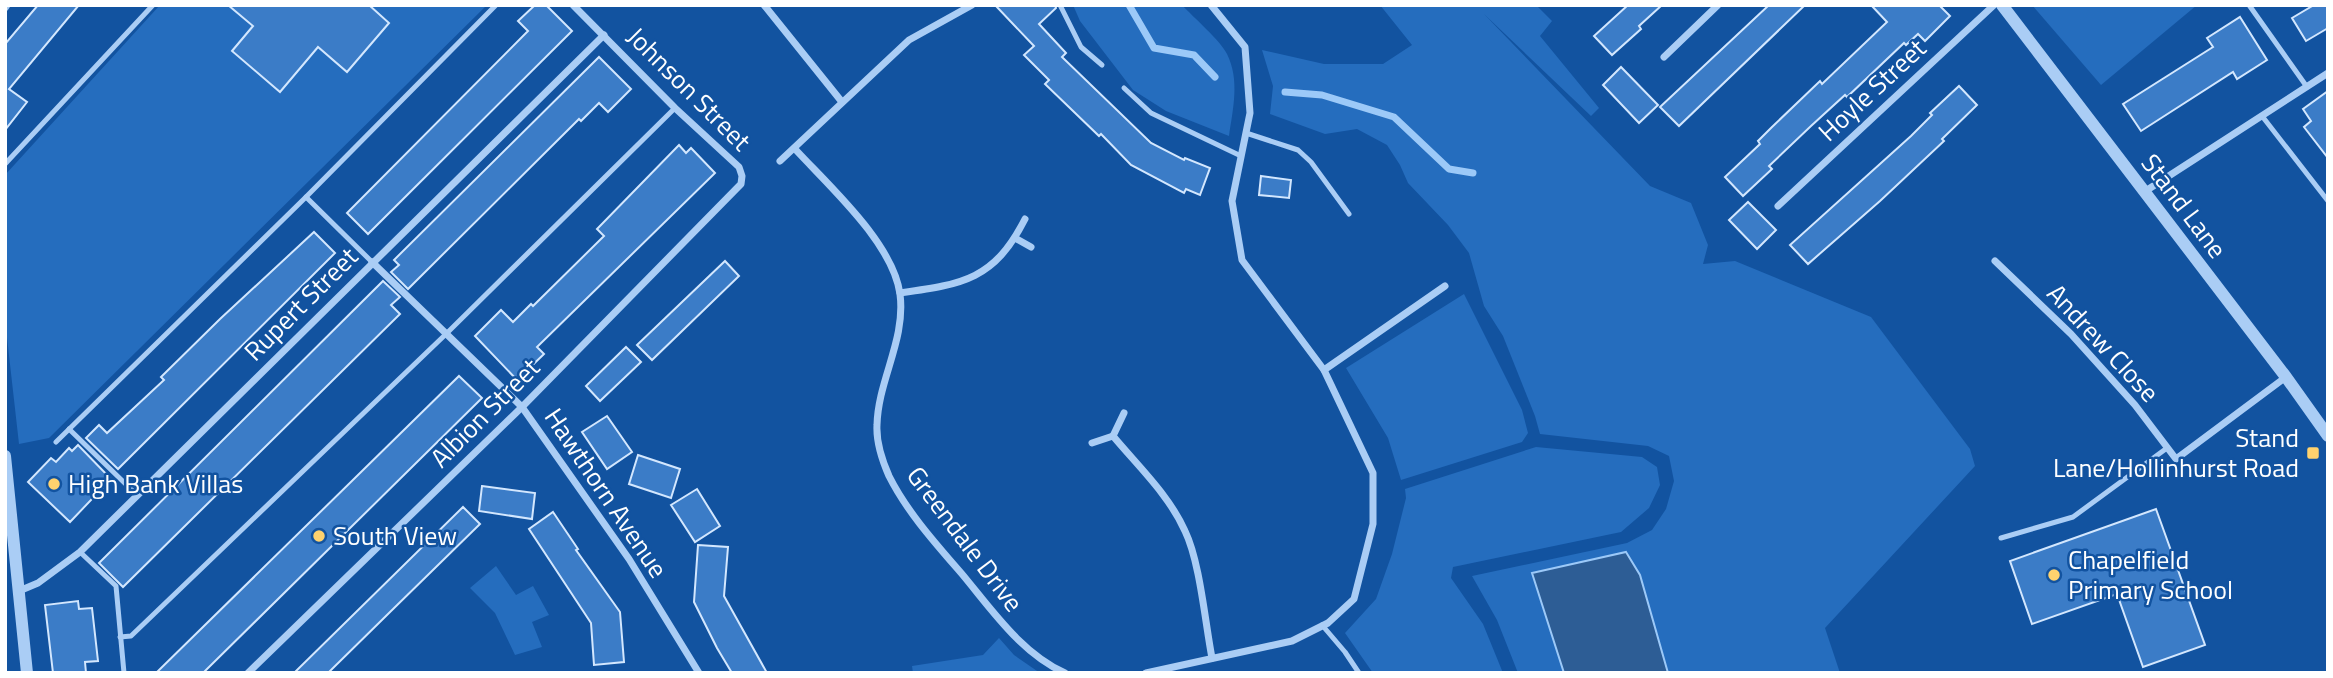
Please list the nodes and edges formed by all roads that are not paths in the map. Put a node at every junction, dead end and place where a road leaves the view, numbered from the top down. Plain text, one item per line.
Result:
1 (153, 5) edge
2 (496, 5) edge
3 (573, 5) edge
4 (764, 5) edge
5 (972, 5) edge
6 (1060, 5) edge
7 (1211, 5) edge
8 (1718, 5) edge
9 (1994, 5) edge
10 (2002, 5) edge
11 (2249, 5) edge
12 (604, 35) junction
13 (1664, 57) dead end
14 (1102, 65) dead end
15 (2328, 74) edge
16 (2307, 87) junction
17 (1124, 88) dead end
18 (842, 102) junction
19 (675, 108) junction
20 (2262, 116) junction
21 (1246, 133) junction
22 (795, 149) junction
23 (1241, 156) junction
24 (780, 161) dead end
25 (5, 164) edge
26 (742, 176) joint
27 (2144, 192) junction
28 (306, 197) junction
29 (2328, 201) edge
30 (1778, 206) dead end
31 (1349, 214) dead end
32 (1025, 219) dead end
33 (1015, 238) junction
34 (1031, 247) dead end
35 (1995, 261) dead end
36 (372, 262) junction
37 (1445, 286) dead end
38 (900, 293) junction
39 (446, 334) junction
40 (1324, 370) junction
41 (2286, 377) junction
42 (522, 407) junction
43 (1124, 413) dead end
44 (69, 429) junction
45 (1113, 436) junction
46 (2328, 436) edge
47 (56, 442) dead end
48 (1092, 443) dead end
49 (2167, 448) junction
50 (5, 456) edge
51 (137, 495) junction
52 (2001, 538) dead end
53 (80, 552) junction
54 (19, 591) junction
55 (1322, 625) junction
56 (120, 637) junction
57 (1212, 658) junction
58 (1063, 672) edge
59 (27, 673) edge
60 (124, 673) edge
61 (248, 673) edge
62 (699, 673) edge
63 (1146, 673) edge
64 (1359, 673) edge

1 - 25 lane
2 - 28 lane
3 - 12 street, Johnson Street
4 - 18 street
5 - 18 street
6 - 14 lane
7 - 21 street
8 - 13 street
9 - 30 street, Hoyle Street
10 - 27 street, Stand Lane
11 - 16 lane
12 - 19 street, Johnson Street
12 - 36 street, Rupert Street
15 - 16 street
16 - 20 street
17 - 23 lane
18 - 22 street
19 - 26 street, Johnson Street
19 - 39 lane
20 - 27 street
20 - 29 lane
21 - 23 street
21 - 31 lane
22 - 24 street
22 - 38 street, Greendale Drive
23 - 40 street
26 - 42 street, Albion Street
27 - 41 street, Stand Lane
28 - 36 lane
28 - 44 lane
32 - 33 street
33 - 34 street
33 - 38 street
35 - 49 street, Andrew Close
36 - 39 street, Hawthorn Avenue
36 - 51 street, Rupert Street
37 - 40 street
38 - 58 street, Greendale Drive
39 - 42 street, Hawthorn Avenue
39 - 56 lane
40 - 55 street
41 - 46 street, Stand Lane
41 - 49 street, Andrew Close
42 - 61 street, Albion Street
42 - 62 street, Hawthorn Avenue
43 - 45 street
44 - 47 lane
44 - 51 lane
45 - 48 street
45 - 57 street
49 - 52 lane
50 - 54 street
51 - 53 street, Rupert Street
53 - 54 street, Rupert Street
53 - 56 lane
54 - 59 street
55 - 57 street
55 - 64 lane
56 - 60 lane
57 - 63 street

